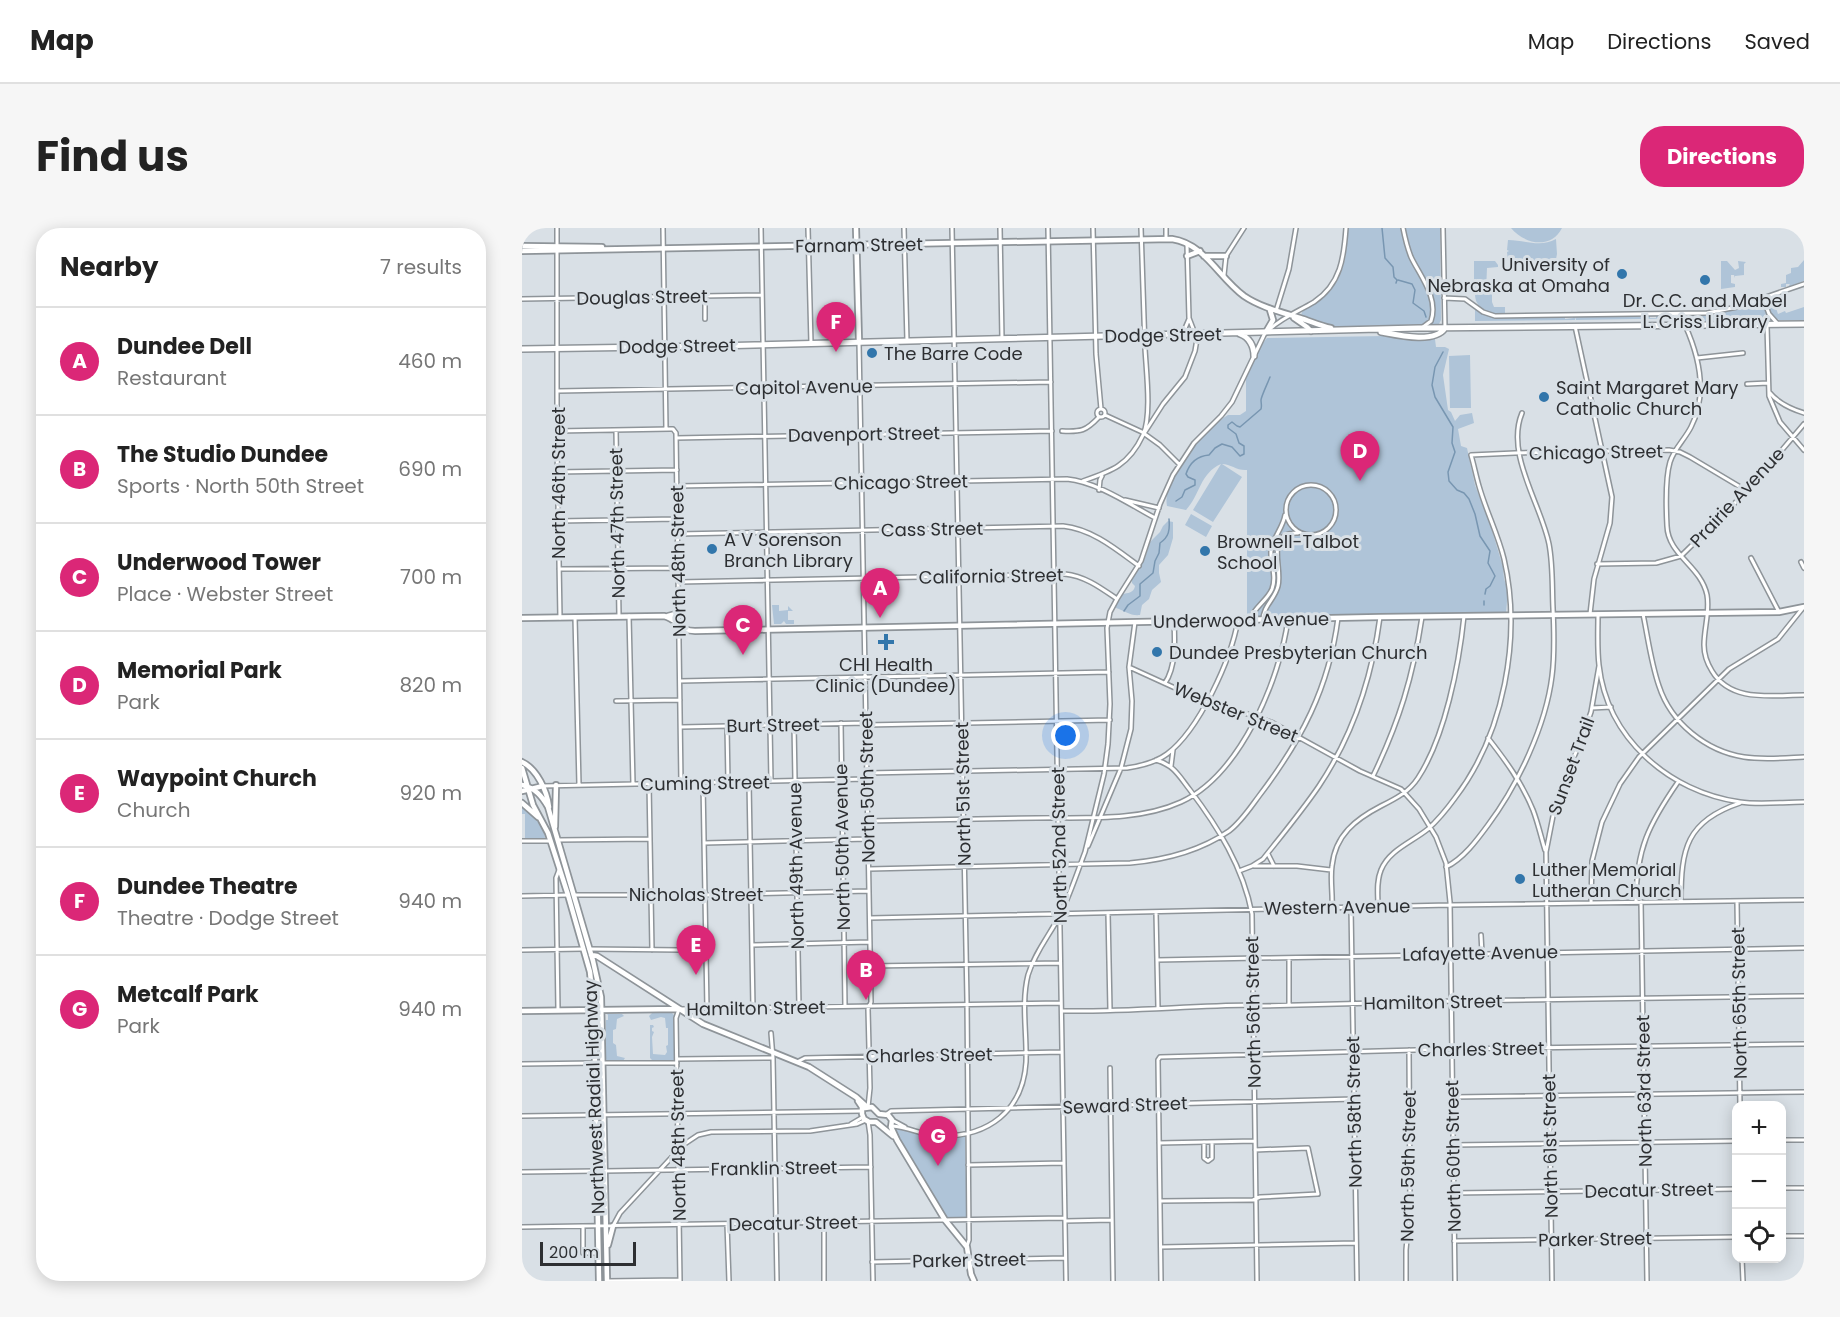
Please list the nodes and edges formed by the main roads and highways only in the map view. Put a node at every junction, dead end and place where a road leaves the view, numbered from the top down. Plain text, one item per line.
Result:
1 (856, 228) edge
2 (857, 246) junction
3 (522, 249) edge
4 (1200, 251) junction
5 (1187, 256) road end
6 (1204, 256) junction
7 (1226, 256) road end
8 (1265, 307) junction
9 (1289, 315) junction
10 (1804, 324) edge
11 (1445, 328) junction
12 (1371, 330) junction
13 (1341, 331) junction
14 (1266, 332) junction
15 (1311, 332) junction
16 (1235, 333) junction
17 (859, 342) junction
18 (522, 349) edge
19 (1254, 356) road end
20 (1804, 607) edge
21 (679, 613) road end
22 (668, 616) junction
23 (522, 618) edge
24 (522, 762) edge
25 (522, 768) edge
26 (522, 784) edge
27 (543, 786) junction
28 (556, 786) road end
29 (530, 788) junction
30 (522, 791) edge
31 (522, 802) edge
32 (550, 813) junction
33 (542, 821) junction
34 (555, 832) junction
35 (571, 895) junction
36 (588, 951) junction
37 (679, 1009) junction
38 (522, 1011) edge
39 (594, 1011) junction
40 (602, 1011) junction
41 (866, 1113) junction
42 (891, 1123) junction
43 (885, 1129) junction
44 (897, 1140) junction
45 (613, 1226) road end
46 (606, 1257) junction
47 (597, 1281) edge
48 (607, 1281) edge
49 (972, 1281) edge

1 - 2 main road
2 - 3 main road, Farnam Street
2 - 4 main road, Farnam Street
2 - 17 main road
4 - 5 main road
4 - 6 main road, Farnam Street
6 - 7 main road
6 - 8 main road, Farnam Street
8 - 9 main road, Farnam Street
8 - 14 main road
9 - 13 main road, Farnam Street
9 - 15 main road, Farnam Street
10 - 11 highway, Dodge Street
11 - 12 highway, Dodge Street
11 - 12 highway
12 - 13 highway, Dodge Street
13 - 15 highway, Dodge Street
14 - 15 highway, Dodge Street
14 - 16 highway, Dodge Street
16 - 17 highway, Dodge Street
16 - 19 highway
17 - 18 highway, Dodge Street
20 - 22 main road, Underwood Avenue
21 - 22 main road
22 - 23 main road
24 - 27 main road
25 - 29 main road
26 - 29 main road
27 - 29 main road, Cuming Street
27 - 32 main road
28 - 34 main road
29 - 30 main road, Cuming Street
29 - 32 main road, Northwest Radial Highway
29 - 33 main road, Northwest Radial Highway
31 - 33 main road
32 - 34 main road, Northwest Radial Highway
33 - 35 main road, Northwest Radial Highway
34 - 35 main road, Northwest Radial Highway
35 - 36 main road, Northwest Radial Highway
36 - 37 main road
36 - 39 main road, Northwest Radial Highway
36 - 40 main road, Northwest Radial Highway
37 - 40 main road, Hamilton Street
37 - 41 main road
38 - 39 main road, Hamilton Street
39 - 40 main road, Hamilton Street
39 - 47 main road, Northwest Radial Highway
40 - 46 main road, Northwest Radial Highway
41 - 42 main road
41 - 43 main road
42 - 43 main road
42 - 44 main road
43 - 44 main road
44 - 49 main road
45 - 46 main road
46 - 48 main road, Northwest Radial Highway

